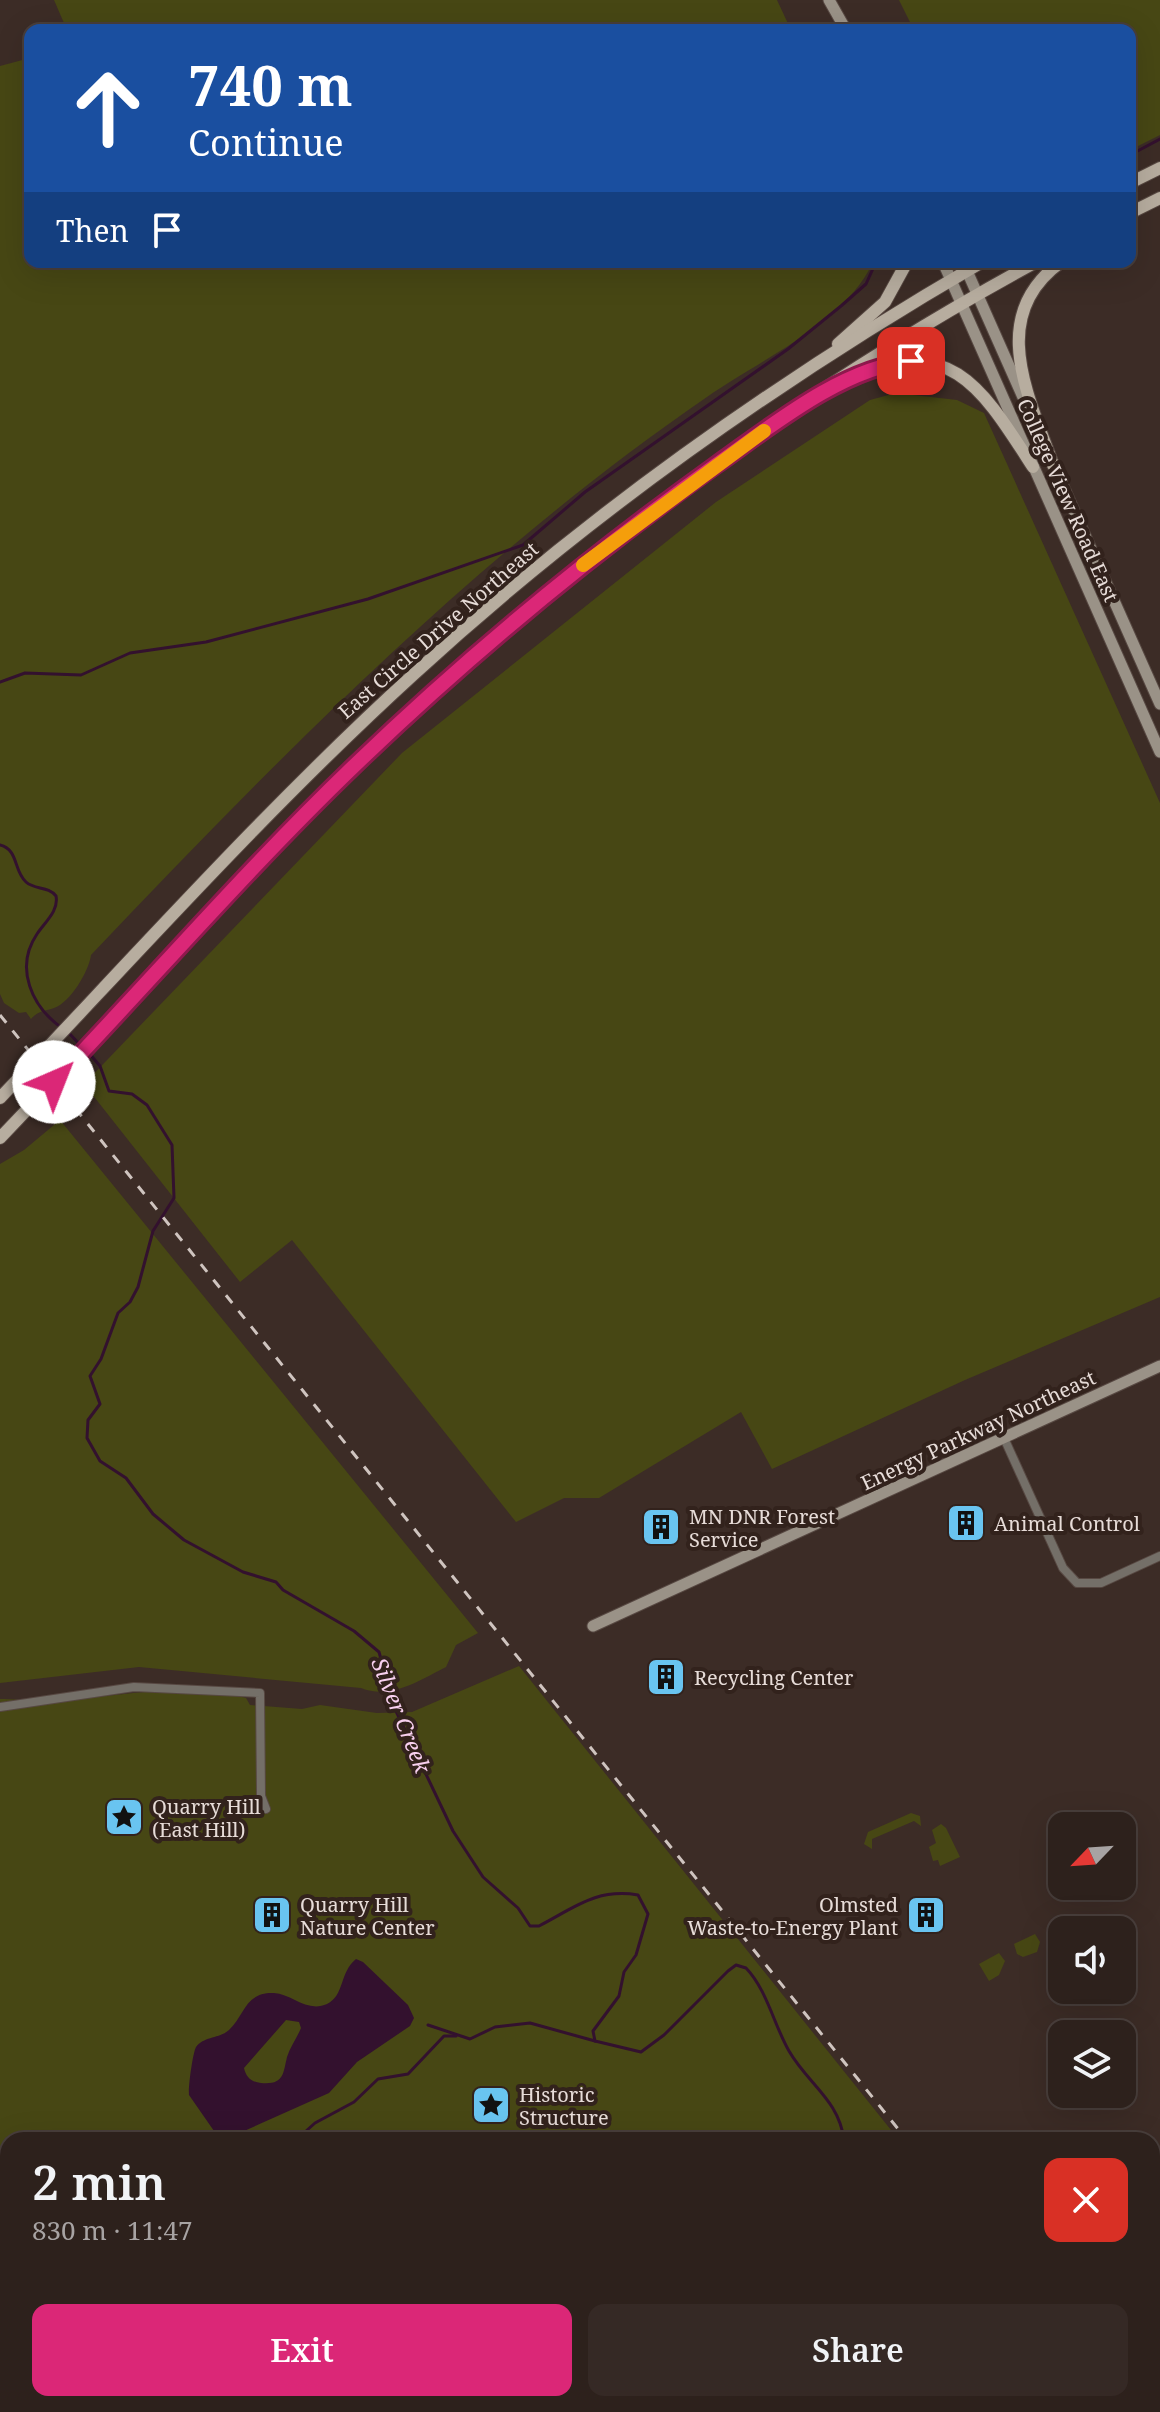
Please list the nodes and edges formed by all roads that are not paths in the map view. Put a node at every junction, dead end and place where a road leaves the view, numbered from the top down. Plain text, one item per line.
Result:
1 (827, 0) edge
2 (835, 24) edge
3 (842, 24) edge
4 (1160, 168) edge
5 (1136, 180) edge
6 (1160, 198) edge
7 (1136, 210) edge
8 (904, 268) edge
9 (946, 268) edge
10 (964, 268) edge
11 (967, 268) edge
12 (1026, 268) edge
13 (1054, 268) edge
14 (951, 281) junction
15 (979, 295) junction
16 (962, 304) junction
17 (808, 370) junction
18 (796, 409) junction
19 (1053, 465) junction
20 (1033, 467) junction
21 (1160, 704) edge
22 (1160, 752) edge
23 (0, 1098) edge
24 (0, 1138) edge
25 (1160, 1366) edge
26 (1004, 1438) junction
27 (1160, 1556) edge
28 (593, 1626) dead end
29 (0, 1707) edge
30 (266, 1809) dead end

1 - 2 main road
1 - 3 main road
4 - 5 main road
6 - 7 main road
8 - 17 main road
9 - 14 main road, College View Road East
10 - 14 main road, East Circle Drive Northeast
11 - 15 main road, College View Road East
12 - 15 main road
13 - 19 main road
14 - 16 main road, College View Road East
14 - 17 main road, East Circle Drive Northeast
15 - 16 main road
15 - 19 main road, College View Road East
16 - 18 main road
16 - 20 main road, College View Road East
17 - 23 main road, East Circle Drive Northeast
18 - 20 main road
18 - 24 main road
19 - 21 main road, College View Road East
20 - 22 main road, College View Road East
25 - 26 main road, Energy Parkway Northeast
26 - 27 street
26 - 28 main road, Energy Parkway Northeast
29 - 30 street

